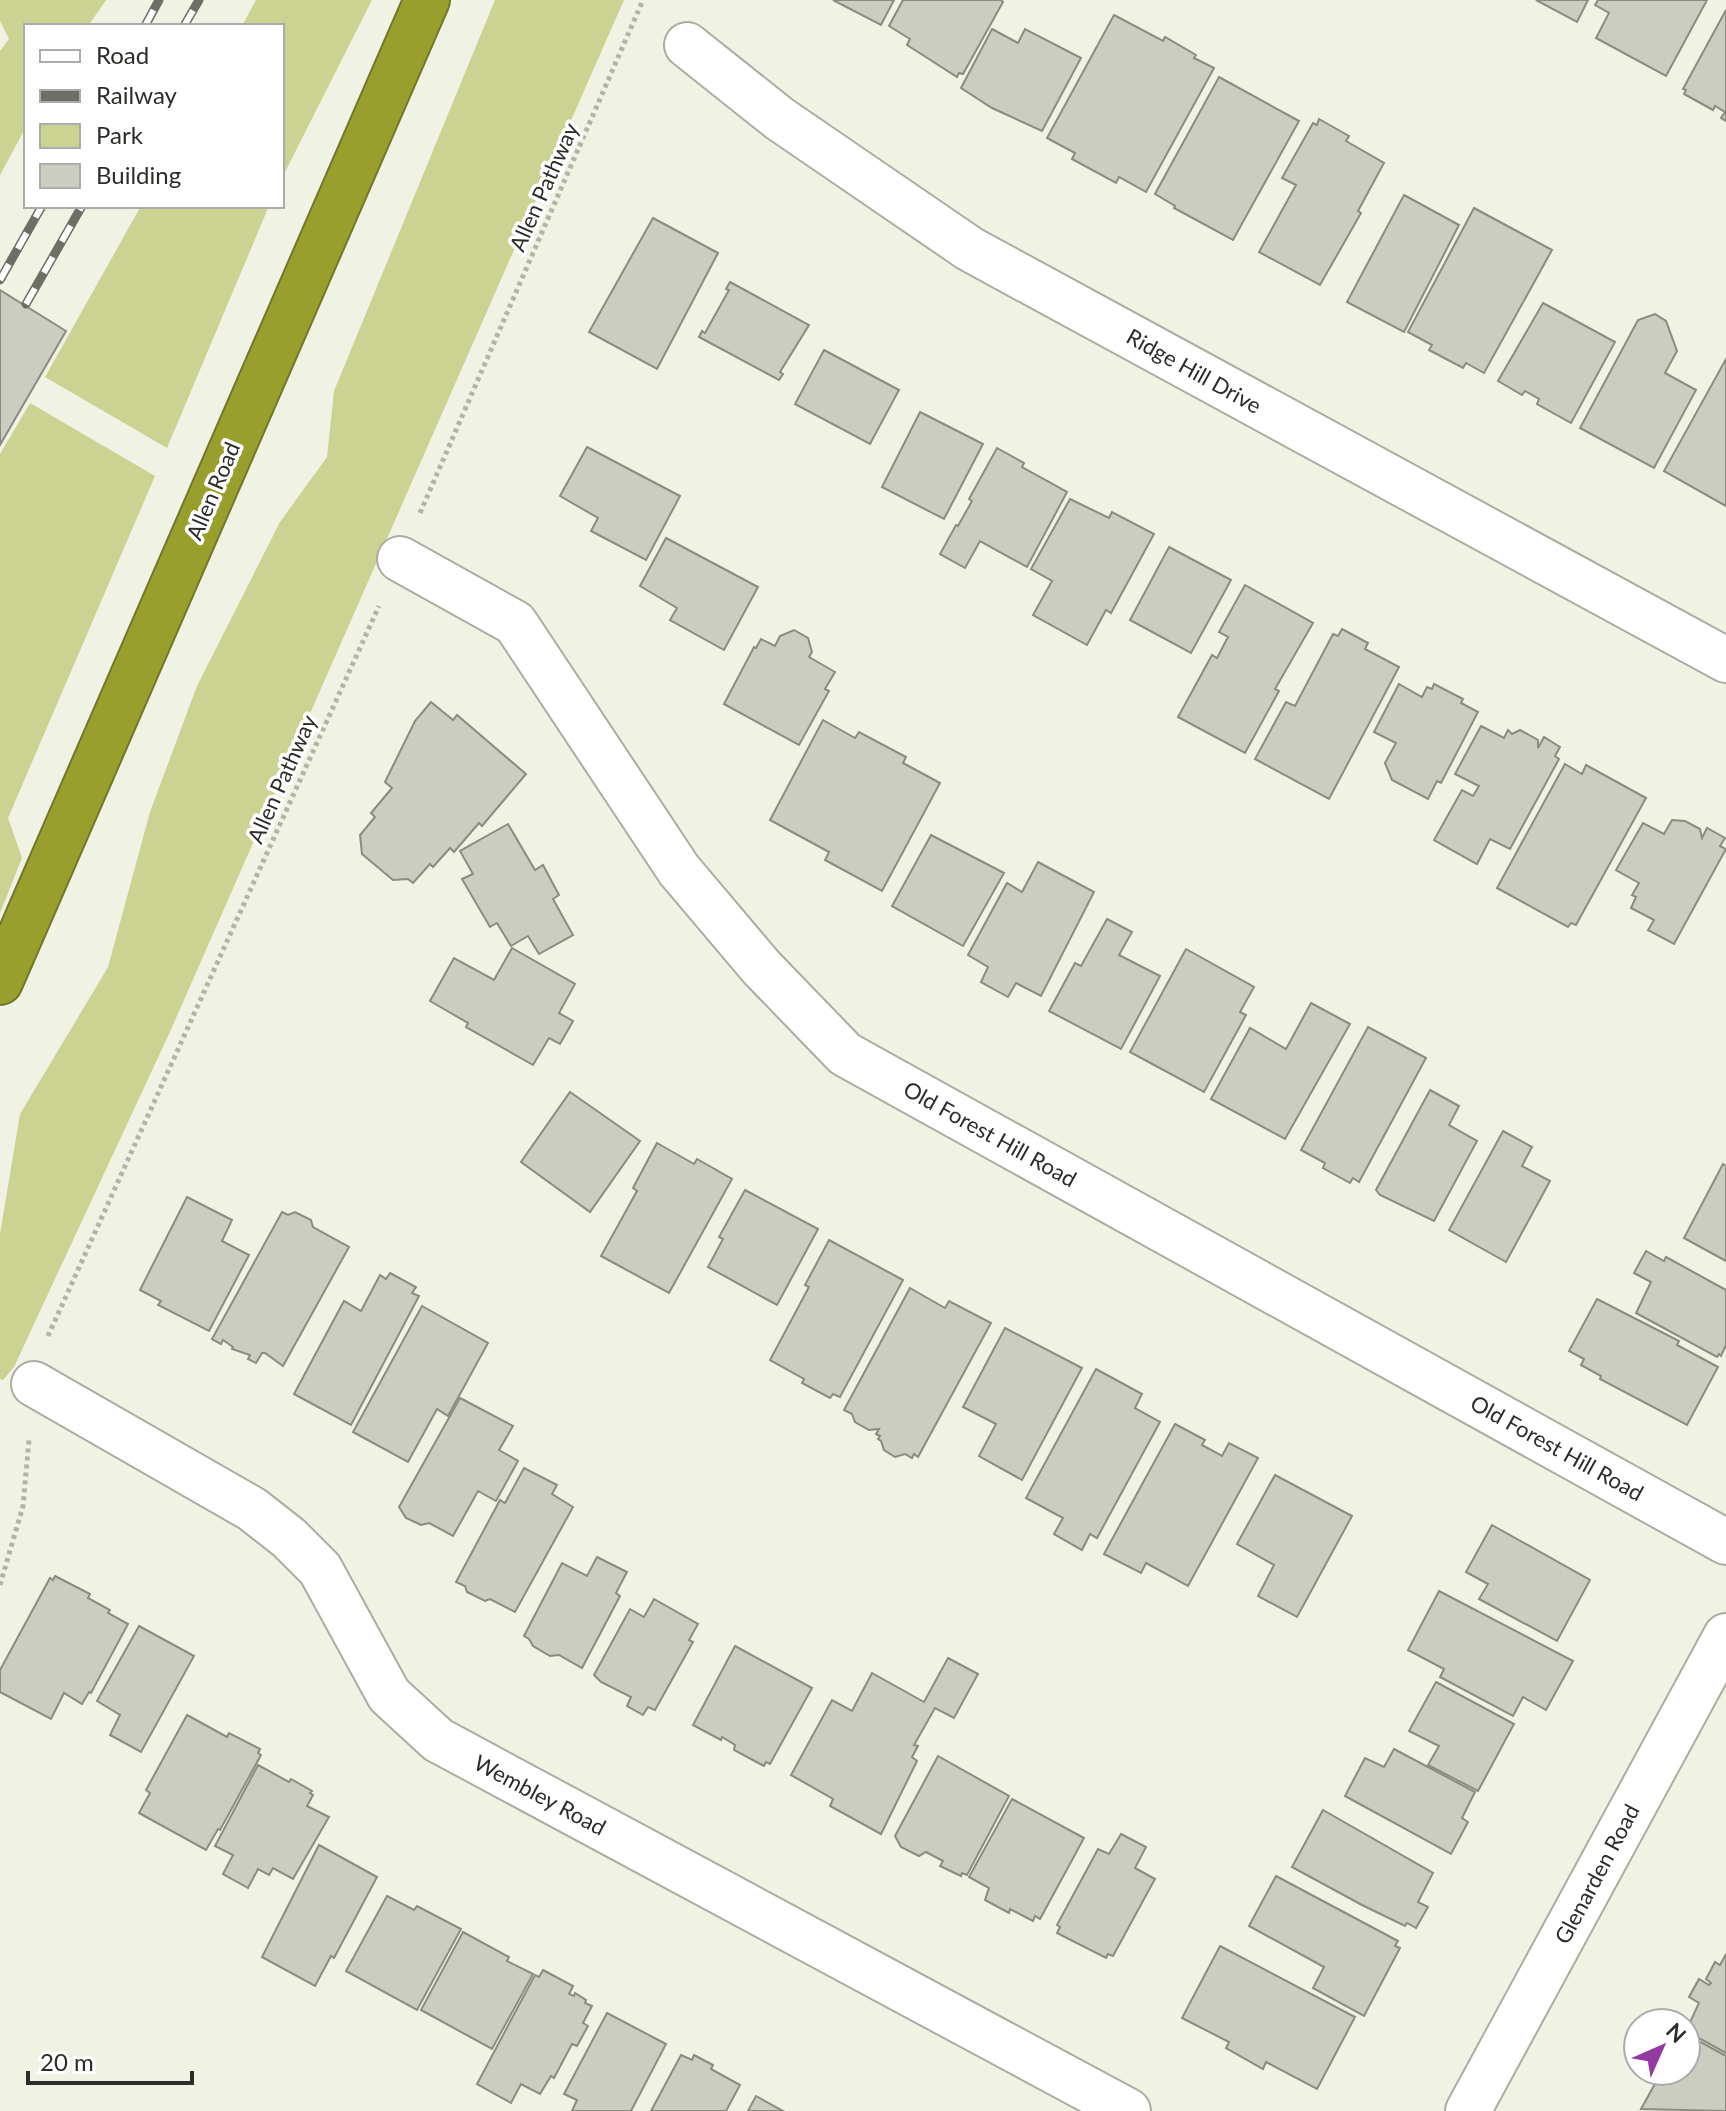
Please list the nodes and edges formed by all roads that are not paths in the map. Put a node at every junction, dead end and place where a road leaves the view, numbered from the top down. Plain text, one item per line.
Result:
1 (427, 0) edge
2 (687, 45) dead end
3 (400, 559) road end
4 (1726, 660) edge
5 (0, 982) edge
6 (34, 1384) road end
7 (1726, 1542) edge
8 (1726, 1636) edge
9 (1128, 2111) edge
10 (1468, 2111) edge

1 - 5 highway, Allen Road
2 - 4 street, Ridge Hill Drive
3 - 7 street, Old Forest Hill Road
6 - 9 street, Wembley Road
8 - 10 street, Glenarden Road

